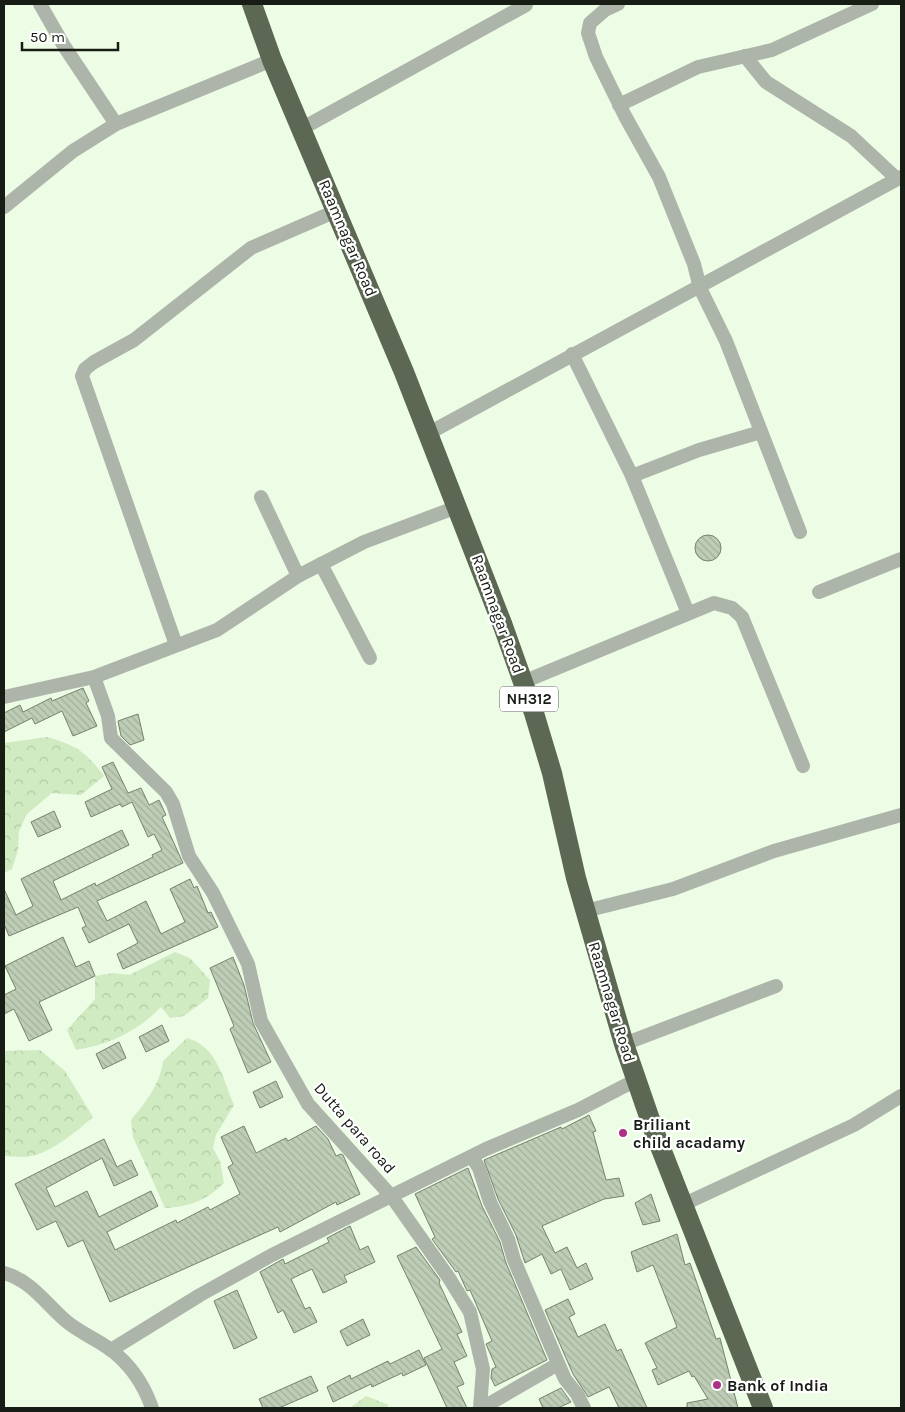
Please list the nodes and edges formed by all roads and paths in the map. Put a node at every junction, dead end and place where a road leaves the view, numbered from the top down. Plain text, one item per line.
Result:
1 (40, 4) edge
2 (252, 4) edge
3 (618, 4) edge
4 (872, 4) edge
5 (526, 5) edge
6 (745, 56) junction
7 (272, 60) junction
8 (619, 105) junction
9 (116, 124) junction
10 (301, 129) junction
11 (899, 178) edge
12 (4, 207) edge
13 (336, 211) junction
14 (700, 288) junction
15 (572, 354) junction
16 (761, 432) junction
17 (429, 433) junction
18 (632, 476) junction
19 (261, 497) dead end
20 (457, 508) junction
21 (800, 532) dead end
22 (901, 559) edge
23 (322, 564) junction
24 (298, 576) junction
25 (819, 592) dead end
26 (688, 613) junction
27 (176, 645) junction
28 (370, 658) dead end
29 (94, 677) junction
30 (523, 682) junction
31 (4, 697) edge
32 (804, 766) dead end
33 (900, 818) edge
34 (585, 911) junction
35 (776, 986) dead end
36 (624, 1044) junction
37 (636, 1080) junction
38 (901, 1096) edge
39 (472, 1156) junction
40 (392, 1196) junction
41 (682, 1205) junction
42 (4, 1273) edge
43 (111, 1350) junction
44 (558, 1364) junction
45 (152, 1408) edge
46 (481, 1408) edge
47 (584, 1408) edge
48 (763, 1408) edge

1 - 9 street
2 - 7 highway, Raamnagar Road / NH312
3 - 8 street
4 - 6 street
5 - 10 street
6 - 8 street
6 - 11 street
7 - 9 street
7 - 10 highway, Raamnagar Road / NH312
8 - 14 street
9 - 12 street
10 - 13 highway, Raamnagar Road / NH312
11 - 14 street
13 - 17 highway, Raamnagar Road / NH312
13 - 27 street
14 - 15 street
14 - 16 street
15 - 17 street
15 - 18 street
16 - 18 street
16 - 21 street
17 - 20 highway, Raamnagar Road / NH312
18 - 26 street
19 - 24 street
20 - 23 street
20 - 30 highway, Raamnagar Road / NH312
22 - 25 street
23 - 24 street
23 - 28 street
24 - 27 street
26 - 30 street
26 - 32 street
27 - 29 street
29 - 31 street
29 - 40 street, Dutta para road
30 - 34 highway, Raamnagar Road / NH312
33 - 34 street
34 - 36 highway, Raamnagar Road / NH312
35 - 36 street
36 - 37 highway, Raamnagar Road / NH312
37 - 39 street
37 - 41 highway, Raamnagar Road / NH312
38 - 41 street
39 - 40 street
39 - 44 street
40 - 43 street
40 - 46 street, Dutta para road
41 - 48 highway, Raamnagar Road / NH312
42 - 43 street
43 - 45 street
44 - 46 street
44 - 47 street

